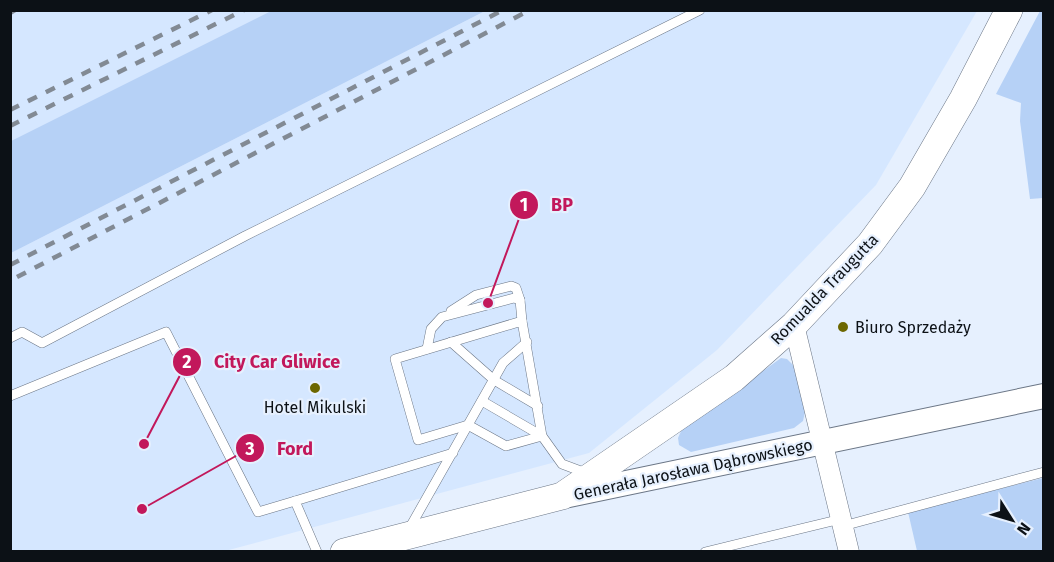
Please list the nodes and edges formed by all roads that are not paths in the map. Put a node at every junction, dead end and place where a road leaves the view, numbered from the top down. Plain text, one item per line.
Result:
1 (700, 10) edge
2 (1009, 10) edge
3 (522, 321) junction
4 (794, 325) junction
5 (10, 338) edge
6 (451, 342) junction
7 (527, 342) junction
8 (427, 349) junction
9 (494, 380) junction
10 (10, 396) edge
11 (1044, 396) edge
12 (482, 401) junction
13 (538, 405) junction
14 (468, 425) junction
15 (542, 436) junction
16 (823, 443) junction
17 (453, 453) junction
18 (1044, 472) edge
19 (594, 475) junction
20 (562, 496) junction
21 (295, 501) junction
22 (842, 523) junction
23 (405, 536) junction
24 (317, 552) edge
25 (344, 552) edge
26 (705, 552) edge
27 (849, 552) edge

1 - 5 lane
2 - 4 main road, Romualda Traugutta
3 - 6 lane
3 - 7 lane
3 - 8 lane
4 - 16 street
4 - 19 main road, Romualda Traugutta
6 - 8 lane
6 - 9 lane
7 - 9 lane
7 - 13 lane
8 - 14 lane
9 - 12 lane
9 - 13 lane
10 - 21 lane
11 - 16 street, Generała Jarosława Dąbrowskiego
12 - 14 lane
12 - 15 lane
13 - 15 lane
14 - 15 lane
14 - 17 lane
15 - 19 lane
16 - 20 street, Generała Jarosława Dąbrowskiego
16 - 22 street
17 - 21 lane
17 - 23 lane
18 - 22 lane
19 - 20 main road, Romualda Traugutta
20 - 23 main road, Generała Jarosława Dąbrowskiego
21 - 24 lane
22 - 26 lane
22 - 27 street
23 - 25 main road, Generała Jarosława Dąbrowskiego

